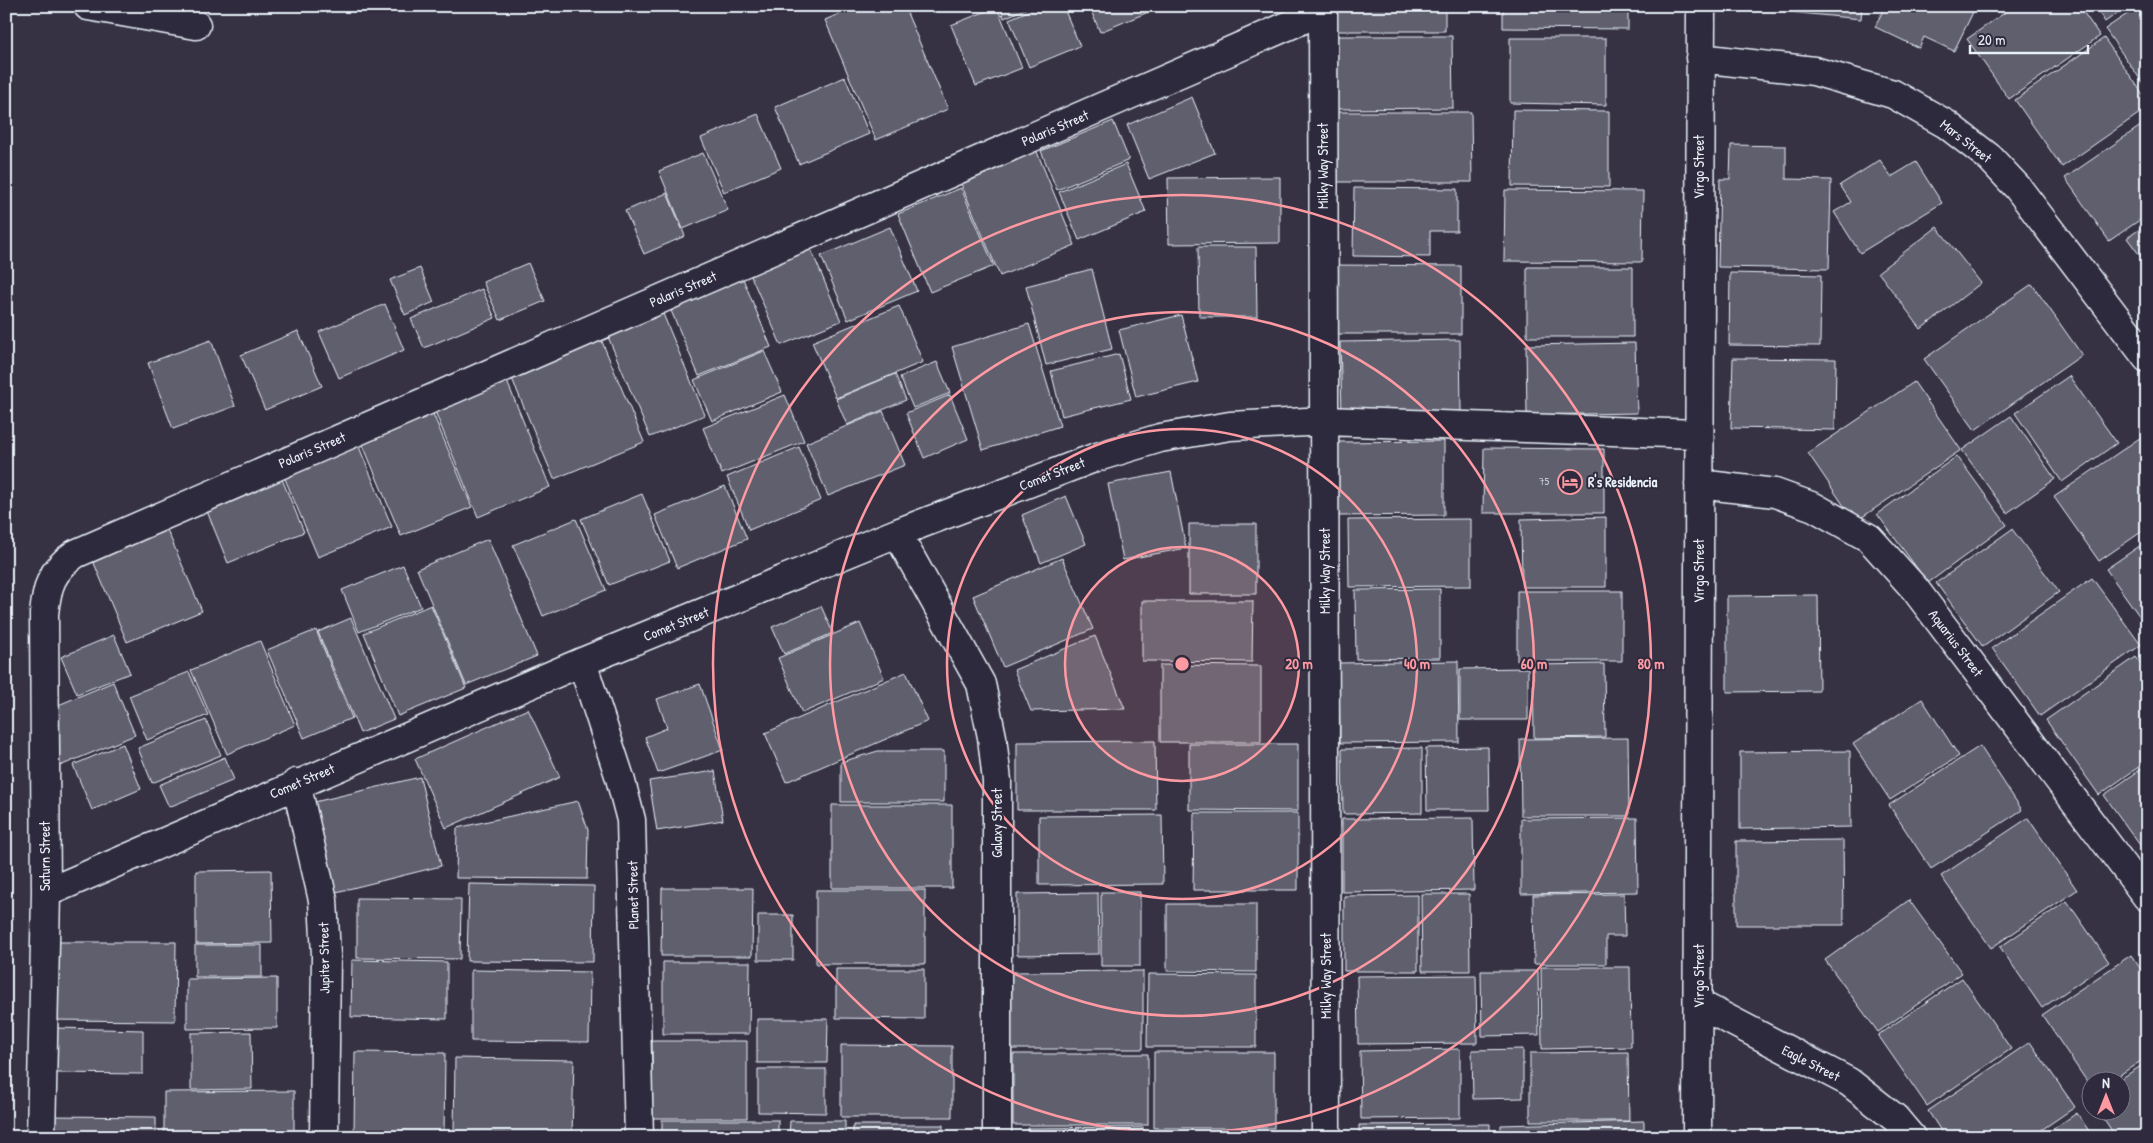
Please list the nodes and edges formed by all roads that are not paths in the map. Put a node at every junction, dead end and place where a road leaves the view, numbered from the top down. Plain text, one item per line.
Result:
1 (88, 6) edge
2 (1701, 6) edge
3 (1323, 9) edge
4 (196, 26) dead end
5 (1700, 58) junction
6 (2147, 358) edge
7 (1325, 420) junction
8 (1698, 434) junction
9 (1699, 484) junction
10 (896, 534) junction
11 (52, 577) joint
12 (582, 662) junction
13 (296, 783) junction
14 (46, 893) junction
15 (2147, 897) edge
16 (1699, 1004) junction
17 (41, 1137) edge
18 (324, 1137) edge
19 (639, 1137) edge
20 (997, 1137) edge
21 (1326, 1137) edge
22 (1697, 1137) edge
23 (1911, 1137) edge

1 - 4 street
2 - 5 street, Virgo Street
3 - 7 street, Milky Way Street
3 - 11 street, Polaris Street
5 - 6 street, Mars Street
5 - 8 street, Virgo Street
7 - 8 street, Comet Street
7 - 10 street, Comet Street
7 - 21 street, Milky Way Street
8 - 9 street, Virgo Street
9 - 15 street, Aquarius Street
9 - 16 street, Virgo Street
10 - 12 street, Comet Street
10 - 20 street, Galaxy Street
11 - 14 street, Saturn Street
12 - 13 street, Comet Street
12 - 19 street, Planet Street
13 - 14 street, Comet Street
13 - 18 street, Jupiter Street
14 - 17 street, Saturn Street
16 - 22 street, Virgo Street
16 - 23 street, Eagle Street

